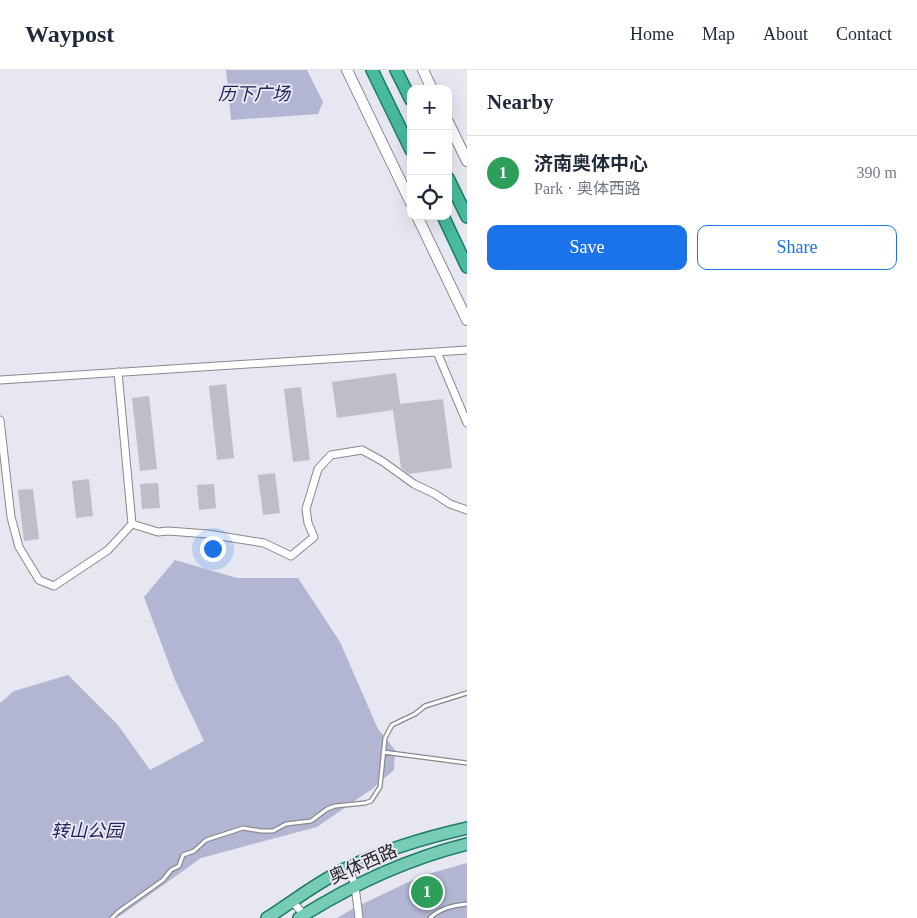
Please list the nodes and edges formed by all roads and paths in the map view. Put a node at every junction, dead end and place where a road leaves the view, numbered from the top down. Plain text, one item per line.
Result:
1 (347, 70) edge
2 (372, 70) edge
3 (396, 70) edge
4 (423, 70) edge
5 (430, 85) edge
6 (407, 92) edge
7 (452, 130) edge
8 (407, 142) edge
9 (467, 161) edge
10 (452, 186) edge
11 (407, 195) edge
12 (467, 217) edge
13 (419, 220) edge
14 (445, 220) edge
15 (467, 267) edge
16 (467, 320) edge
17 (467, 350) edge
18 (437, 352) junction
19 (118, 372) junction
20 (0, 380) edge
21 (0, 420) edge
22 (467, 423) edge
23 (467, 510) edge
24 (132, 524) junction
25 (467, 693) edge
26 (383, 752) junction
27 (467, 763) edge
28 (467, 828) edge
29 (467, 844) edge
30 (349, 867) junction
31 (355, 886) junction
32 (293, 902) junction
33 (467, 904) edge
34 (302, 917) edge
35 (112, 918) edge
36 (267, 918) edge
37 (359, 918) edge
38 (430, 918) edge

1 - 11 main road
2 - 8 highway
3 - 6 highway
4 - 5 main road
7 - 9 main road
10 - 12 highway
13 - 16 main road
14 - 15 highway
17 - 18 street
18 - 19 street
18 - 22 street
19 - 20 street
19 - 24 street
21 - 24 street
23 - 24 street
25 - 26 lane
26 - 27 lane
26 - 35 lane
28 - 30 main road, 奥体西路
29 - 31 main road, 奥体西路
30 - 31 street
30 - 32 main road, 奥体西路
31 - 34 main road, 奥体西路
31 - 37 street
32 - 34 street
32 - 36 main road, 奥体西路
33 - 38 lane

